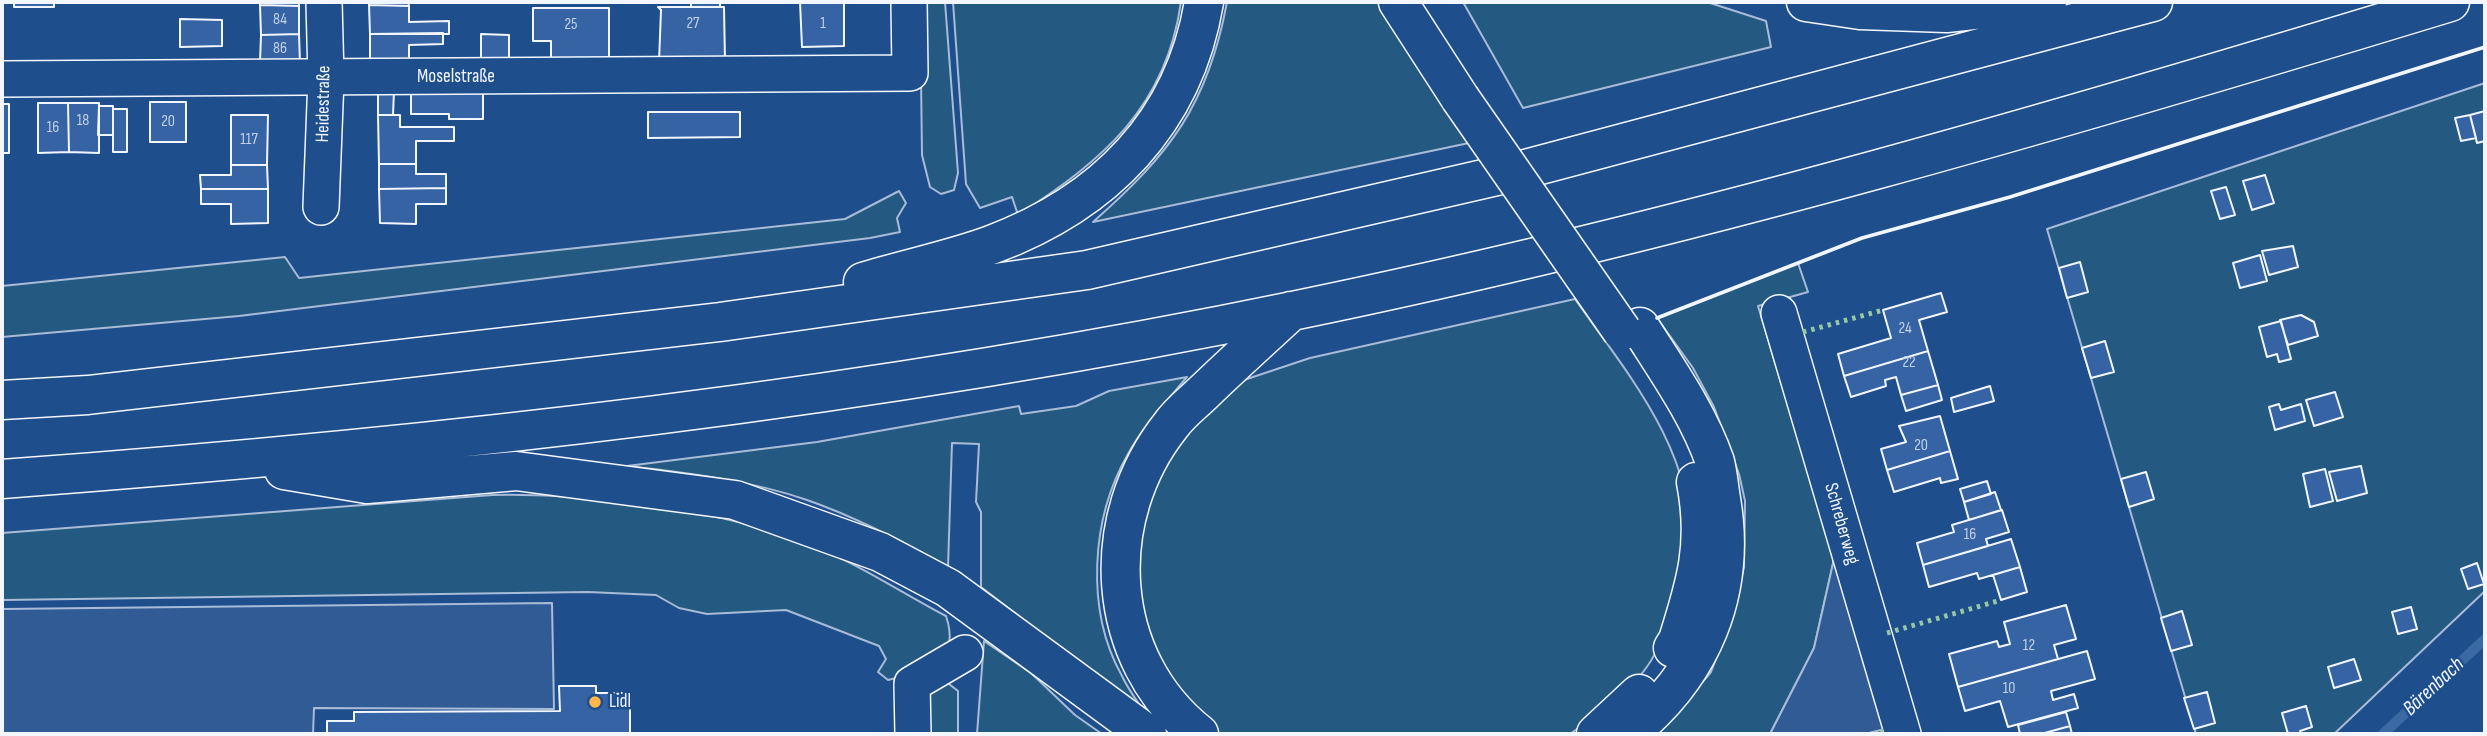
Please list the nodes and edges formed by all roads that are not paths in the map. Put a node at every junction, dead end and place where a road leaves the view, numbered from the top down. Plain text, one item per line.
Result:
1 (324, 2) edge
2 (909, 2) edge
3 (1203, 2) edge
4 (1398, 2) edge
5 (1422, 2) edge
6 (1806, 2) edge
7 (2047, 2) edge
8 (2153, 2) edge
9 (2450, 2) edge
10 (326, 78) junction
11 (2, 79) edge
12 (1471, 96) junction
13 (321, 207) dead end
14 (1291, 311) junction
15 (1779, 313) dead end
16 (720, 322) junction
17 (1631, 329) junction
18 (2, 400) edge
19 (236, 462) junction
20 (2, 479) edge
21 (965, 653) dead end
22 (913, 734) edge
23 (1147, 734) edge
24 (1199, 734) edge
25 (1596, 734) edge
26 (1628, 734) edge
27 (1903, 734) edge

1 - 10 street, Heidestraße
2 - 10 street, Moselstraße
3 - 16 highway
4 - 12 highway
5 - 12 highway
6 - 7 highway
8 - 16 highway
9 - 14 highway
10 - 11 street, Moselstraße
10 - 13 street, Heidestraße
12 - 17 highway
14 - 19 highway
14 - 24 highway
15 - 27 street, Schreberweg
16 - 18 highway
17 - 25 highway
17 - 26 highway
19 - 20 highway
19 - 23 highway
21 - 22 street

